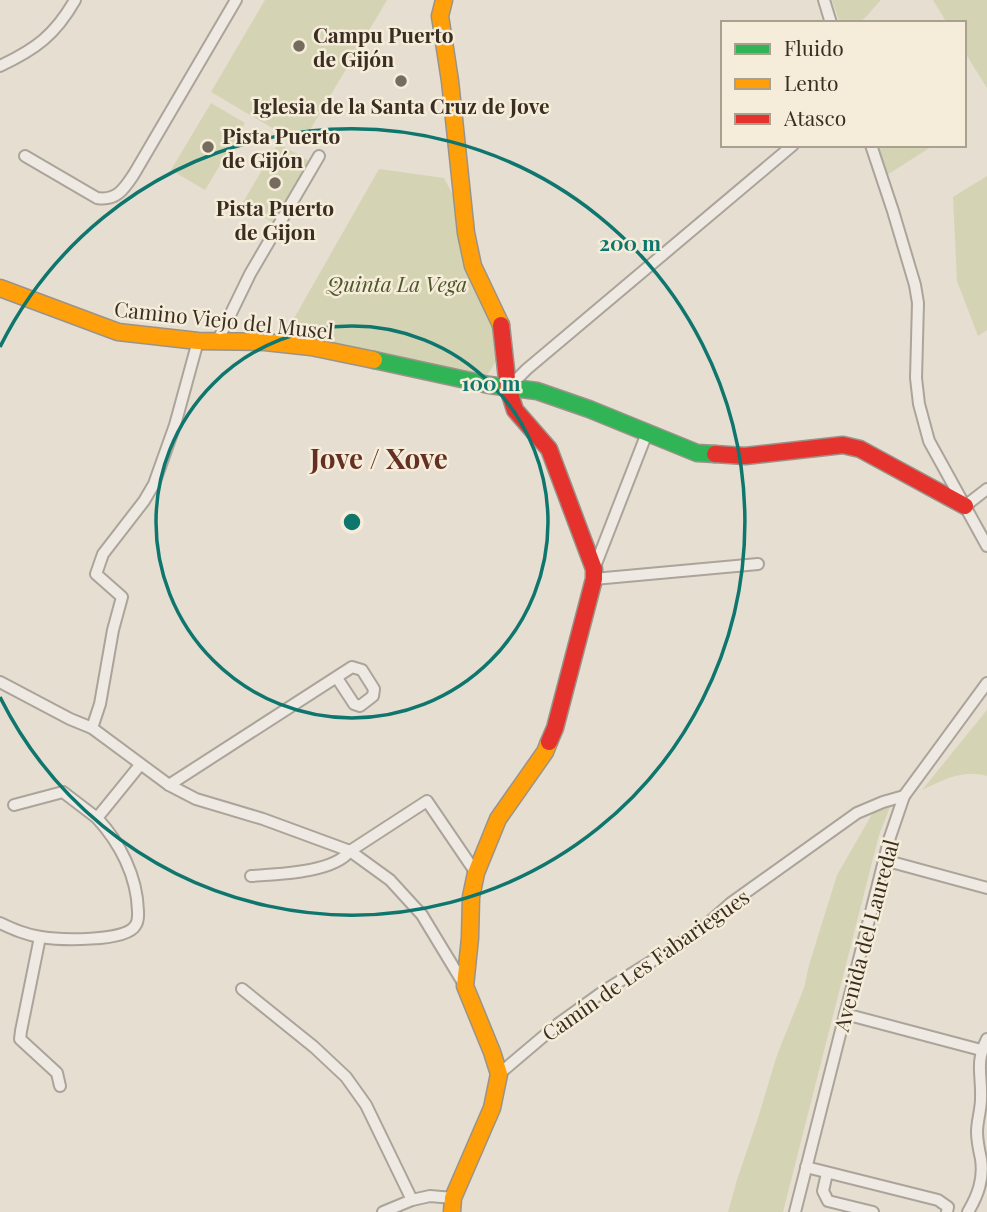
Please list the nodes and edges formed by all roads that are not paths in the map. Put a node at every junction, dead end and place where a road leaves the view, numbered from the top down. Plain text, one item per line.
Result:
1 (75, 0) edge
2 (236, 0) edge
3 (444, 0) edge
4 (824, 0) edge
5 (830, 21) edge
6 (0, 66) edge
7 (791, 147) edge
8 (872, 147) edge
9 (25, 156) dead end
10 (319, 156) dead end
11 (0, 288) edge
12 (218, 340) junction
13 (198, 341) junction
14 (508, 388) junction
15 (647, 433) junction
16 (987, 489) edge
17 (965, 506) junction
18 (987, 546) edge
19 (758, 564) dead end
20 (594, 574) junction
21 (337, 678) dead end
22 (0, 682) edge
23 (987, 683) edge
24 (92, 728) junction
25 (140, 765) junction
26 (169, 785) junction
27 (904, 796) junction
28 (14, 805) dead end
29 (97, 818) junction
30 (350, 851) junction
31 (884, 860) junction
32 (477, 873) junction
33 (251, 876) dead end
34 (987, 888) edge
35 (0, 923) edge
36 (40, 937) junction
37 (465, 986) junction
38 (242, 989) dead end
39 (845, 1014) junction
40 (987, 1039) edge
41 (982, 1050) junction
42 (499, 1074) junction
43 (60, 1086) dead end
44 (806, 1167) junction
45 (827, 1172) junction
46 (412, 1200) junction
47 (452, 1205) edge
48 (383, 1212) edge
49 (795, 1212) edge
50 (873, 1212) edge
51 (948, 1212) edge
52 (968, 1212) edge

1 - 6 street
2 - 9 street
3 - 14 street
4 - 5 street
7 - 14 street
8 - 17 street
10 - 12 street
11 - 13 street, Camino Viejo del Musel
12 - 13 street, Camino Viejo del Musel
12 - 14 street, Camino Viejo del Musel
13 - 24 street
14 - 15 street, Camino Viejo del Musel
14 - 20 street
15 - 17 street, Camino Viejo del Musel
15 - 20 street
16 - 17 street
17 - 18 street
19 - 20 street
20 - 32 street
21 - 26 street
22 - 24 street
23 - 27 street, Avenida del Lauredal
24 - 25 street
25 - 26 street
25 - 29 street
26 - 30 street
27 - 31 street, Avenida del Lauredal
27 - 42 street, Camín de Les Fabariegues
28 - 29 street
29 - 36 street
30 - 32 street
30 - 33 street
30 - 37 street
31 - 34 street
31 - 39 street, Avenida del Lauredal
32 - 37 street
35 - 36 street
36 - 43 street
37 - 42 street
38 - 46 street
39 - 41 street
39 - 44 street, Avenida del Lauredal
40 - 41 street
41 - 52 street
42 - 47 street
44 - 45 street
44 - 49 street, Avenida del Lauredal
45 - 50 street
45 - 51 street
46 - 47 street
46 - 48 street

